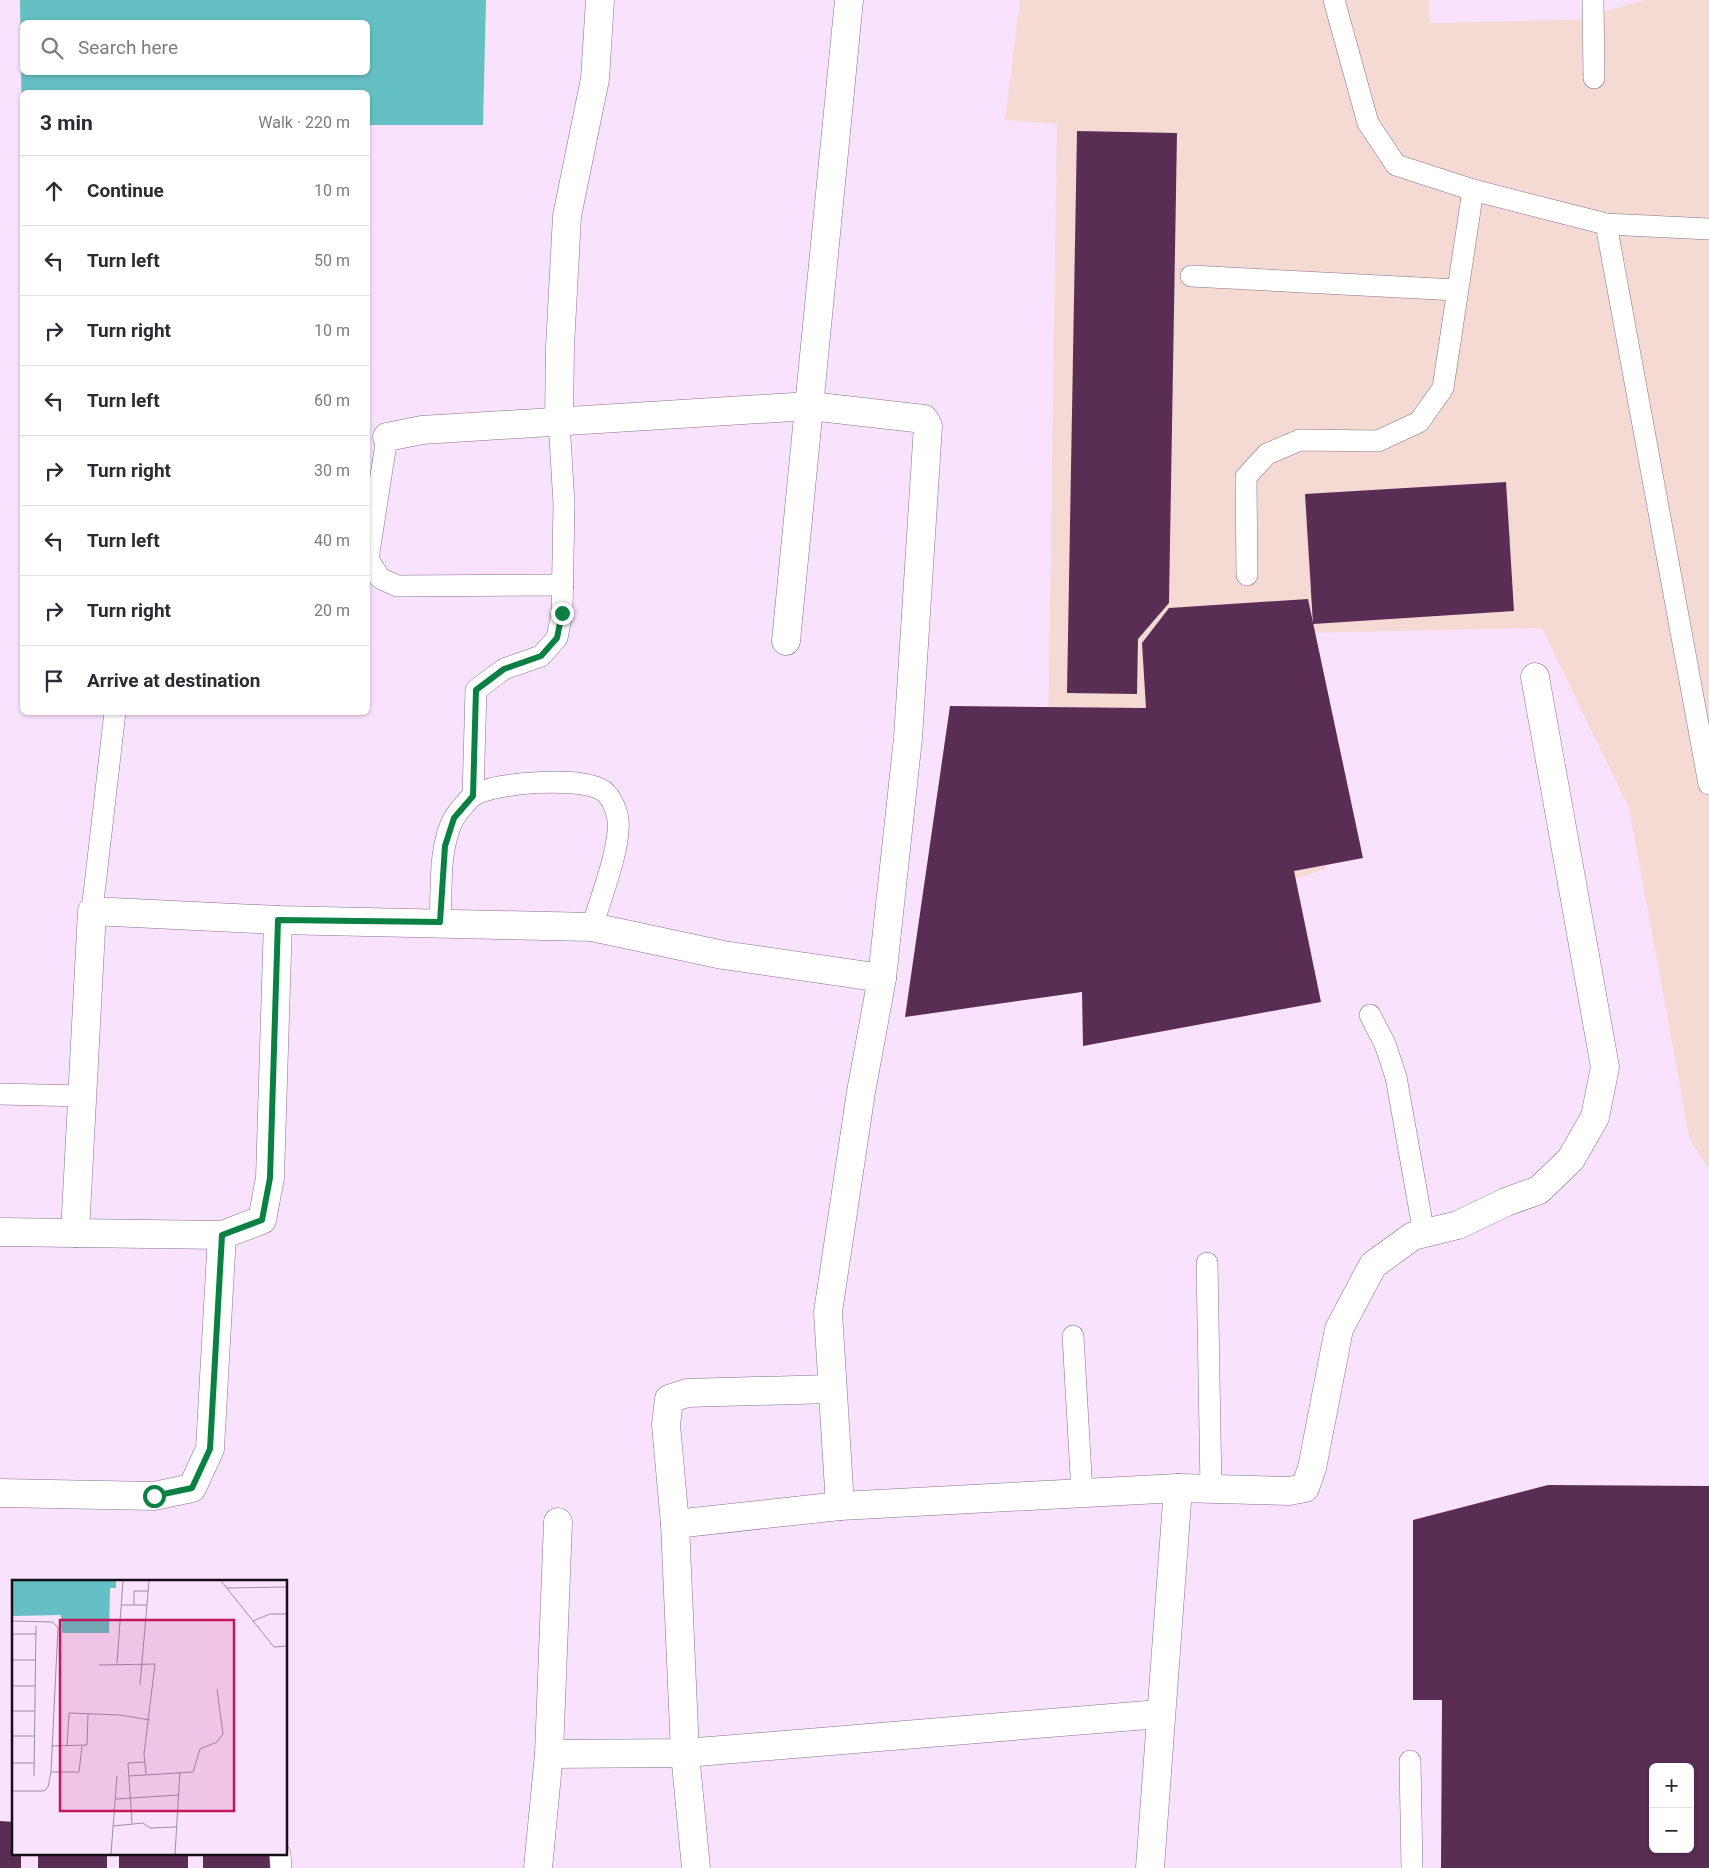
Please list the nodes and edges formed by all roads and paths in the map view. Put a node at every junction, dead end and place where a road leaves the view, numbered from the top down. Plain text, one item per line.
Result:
1 (600, 0) edge
2 (849, 0) edge
3 (1334, 0) edge
4 (1593, 0) edge
5 (1594, 78) dead end
6 (1473, 190) junction
7 (1606, 224) junction
8 (1709, 229) edge
9 (1191, 276) dead end
10 (1457, 290) junction
11 (810, 406) junction
12 (559, 422) junction
13 (388, 437) joint
14 (370, 547) edge
15 (370, 562) edge
16 (1247, 575) dead end
17 (563, 585) junction
18 (786, 641) dead end
19 (1536, 677) dead end
20 (115, 715) edge
21 (1709, 784) edge
22 (473, 796) junction
23 (92, 911) junction
24 (278, 920) junction
25 (440, 922) junction
26 (592, 927) junction
27 (882, 978) junction
28 (1370, 1015) dead end
29 (0, 1094) edge
30 (82, 1096) junction
31 (0, 1232) edge
32 (75, 1233) junction
33 (1424, 1234) junction
34 (222, 1235) junction
35 (1207, 1263) dead end
36 (1073, 1336) dead end
37 (831, 1389) junction
38 (1178, 1488) junction
39 (1211, 1488) junction
40 (0, 1493) edge
41 (1082, 1493) junction
42 (840, 1506) junction
43 (558, 1522) dead end
44 (675, 1524) junction
45 (1160, 1714) junction
46 (685, 1752) junction
47 (549, 1754) junction
48 (1410, 1762) dead end
49 (538, 1868) edge
50 (696, 1868) edge
51 (1150, 1868) edge
52 (1412, 1868) edge

1 - 12 street
2 - 11 street
3 - 6 lane
4 - 5 lane
6 - 7 lane
6 - 10 lane
7 - 8 lane
7 - 21 lane
9 - 10 lane
10 - 16 lane
11 - 12 street
11 - 18 street
11 - 27 street
12 - 13 street
12 - 17 lane
13 - 14 lane
15 - 17 lane
17 - 22 lane
19 - 33 street
20 - 23 lane
22 - 25 lane
22 - 26 lane
23 - 24 street
23 - 30 street
24 - 25 street
24 - 34 street
25 - 26 street
26 - 27 street
27 - 37 street
28 - 33 lane
29 - 30 lane
30 - 32 street
31 - 32 street
32 - 34 street
33 - 39 street
34 - 40 street
35 - 39 lane
36 - 41 lane
37 - 42 street
37 - 44 street
38 - 39 street
38 - 41 street
38 - 45 street
41 - 42 street
42 - 44 street
43 - 47 street
44 - 46 street
45 - 46 street
45 - 51 street
46 - 47 street
46 - 50 street
47 - 49 street
48 - 52 lane

